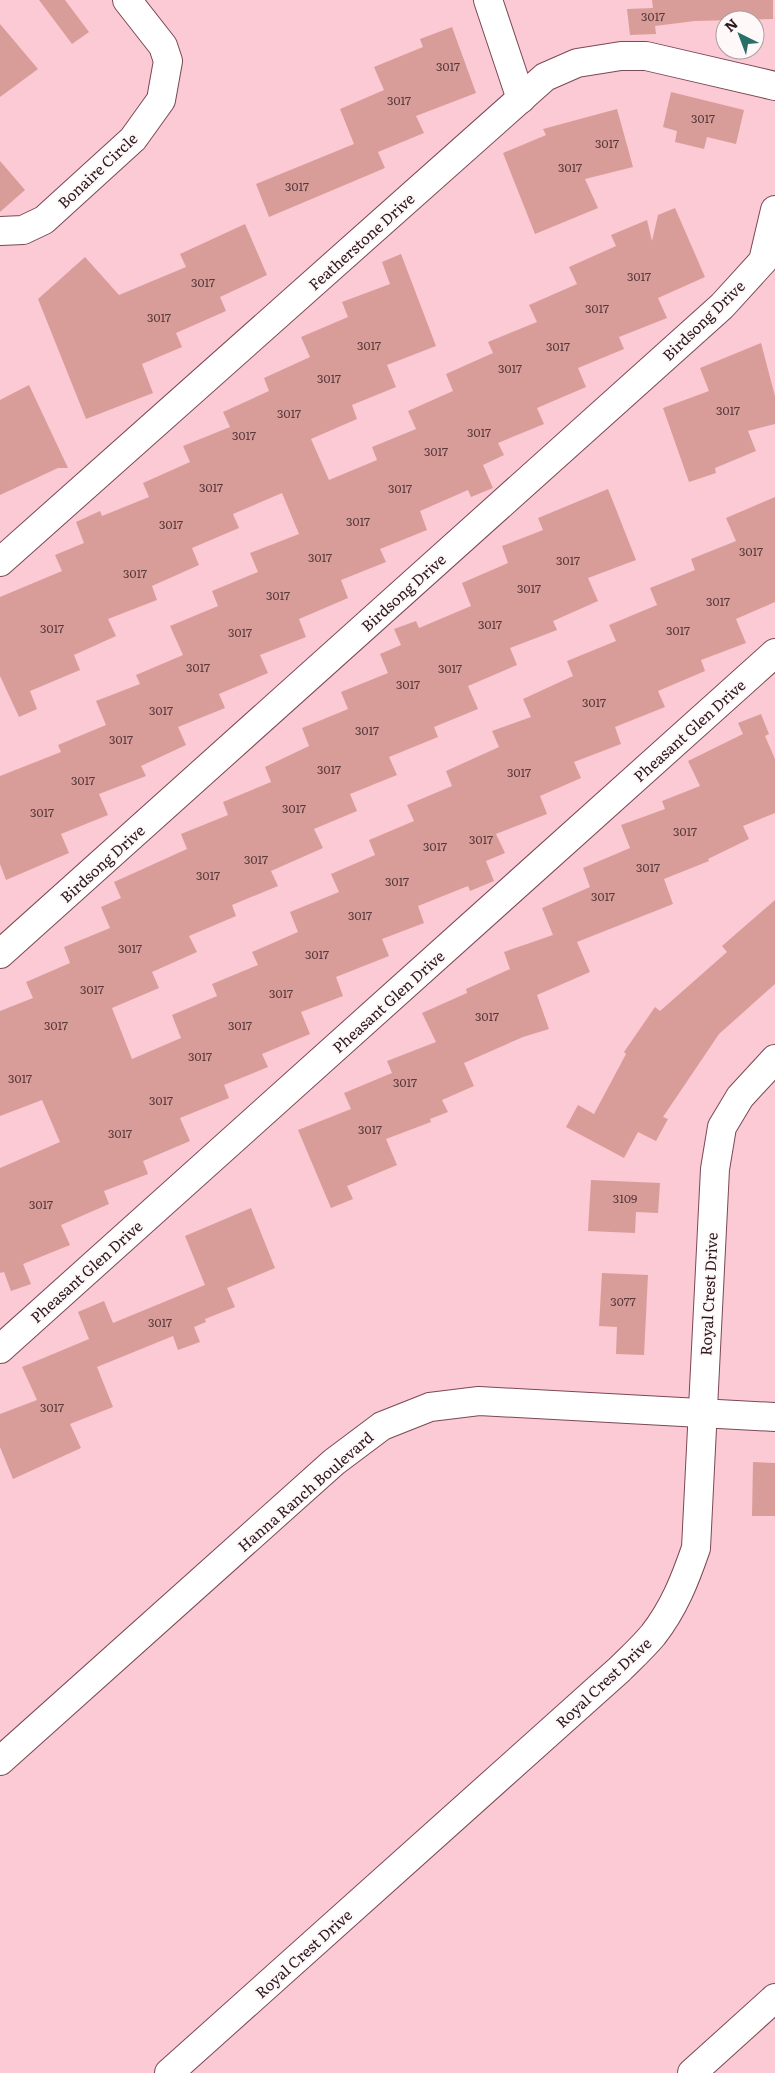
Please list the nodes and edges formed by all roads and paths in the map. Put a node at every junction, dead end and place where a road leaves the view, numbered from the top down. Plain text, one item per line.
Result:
1 (127, 0) edge
2 (488, 0) edge
3 (775, 86) edge
4 (521, 99) junction
5 (775, 210) edge
6 (0, 231) edge
7 (0, 562) edge
8 (775, 652) edge
9 (0, 954) edge
10 (775, 1058) edge
11 (0, 1349) edge
12 (702, 1412) junction
13 (775, 1417) edge
14 (0, 1761) edge
15 (775, 1998) edge
16 (169, 2073) edge
17 (692, 2073) edge

1 - 6 street, Bonaire Circle
2 - 4 street
3 - 4 street, Featherstone Drive
4 - 7 street, Featherstone Drive
5 - 9 street, Birdsong Drive
8 - 11 street, Pheasant Glen Drive
10 - 12 street, Royal Crest Drive
12 - 13 street, Hanna Ranch Boulevard
12 - 14 street, Hanna Ranch Boulevard
12 - 16 street, Royal Crest Drive
15 - 17 street

